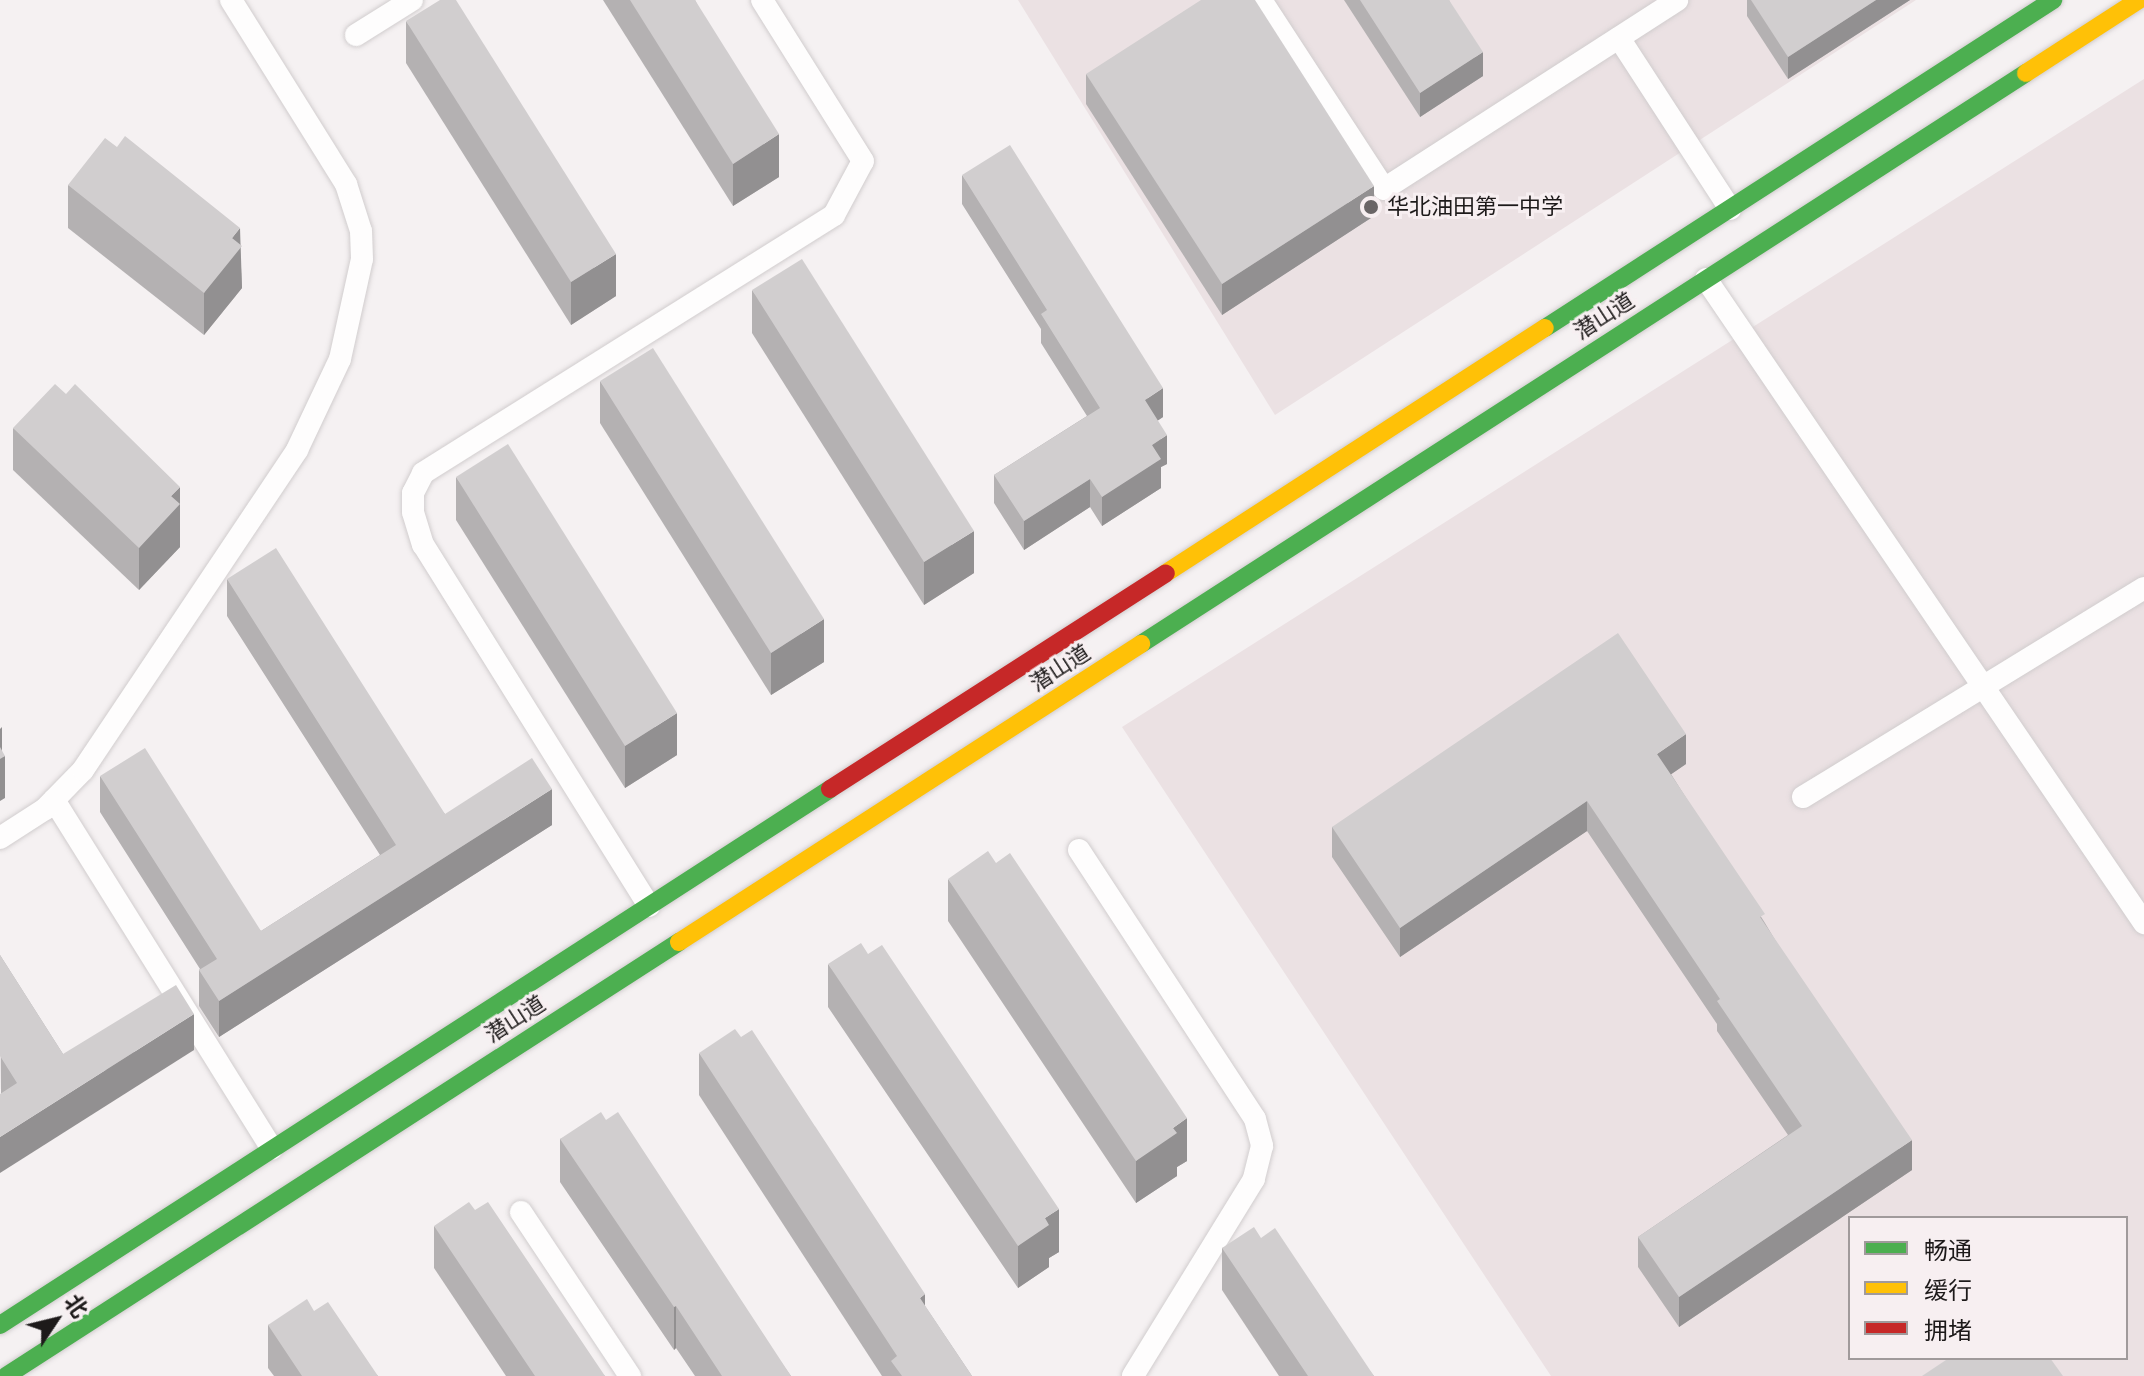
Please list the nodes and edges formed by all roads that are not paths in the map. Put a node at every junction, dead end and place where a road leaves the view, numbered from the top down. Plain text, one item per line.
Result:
1 (231, 0) edge
2 (412, 0) edge
3 (762, 0) edge
4 (1261, 0) edge
5 (1677, 0) edge
6 (2053, 0) edge
7 (2139, 0) edge
8 (356, 35) dead end
9 (1619, 38) junction
10 (1730, 209) junction
11 (1706, 279) junction
12 (2144, 588) edge
13 (1983, 686) junction
14 (1803, 797) dead end
15 (54, 800) junction
16 (0, 838) edge
17 (1079, 850) dead end
18 (649, 906) junction
19 (2144, 923) edge
20 (272, 1149) junction
21 (521, 1212) dead end
22 (0, 1325) edge
23 (6, 1376) edge
24 (630, 1376) edge
25 (1133, 1376) edge

1 - 15 lane
2 - 8 lane
3 - 18 lane
4 - 9 lane
5 - 9 lane
6 - 10 main road, 潜山道
7 - 11 main road, 潜山道
9 - 10 lane
10 - 18 main road, 潜山道
11 - 13 lane
11 - 23 main road, 潜山道
12 - 13 lane
13 - 14 lane
13 - 19 lane
15 - 16 lane
15 - 20 lane
17 - 25 lane
18 - 20 main road, 潜山道
20 - 22 main road, 潜山道
21 - 24 lane

